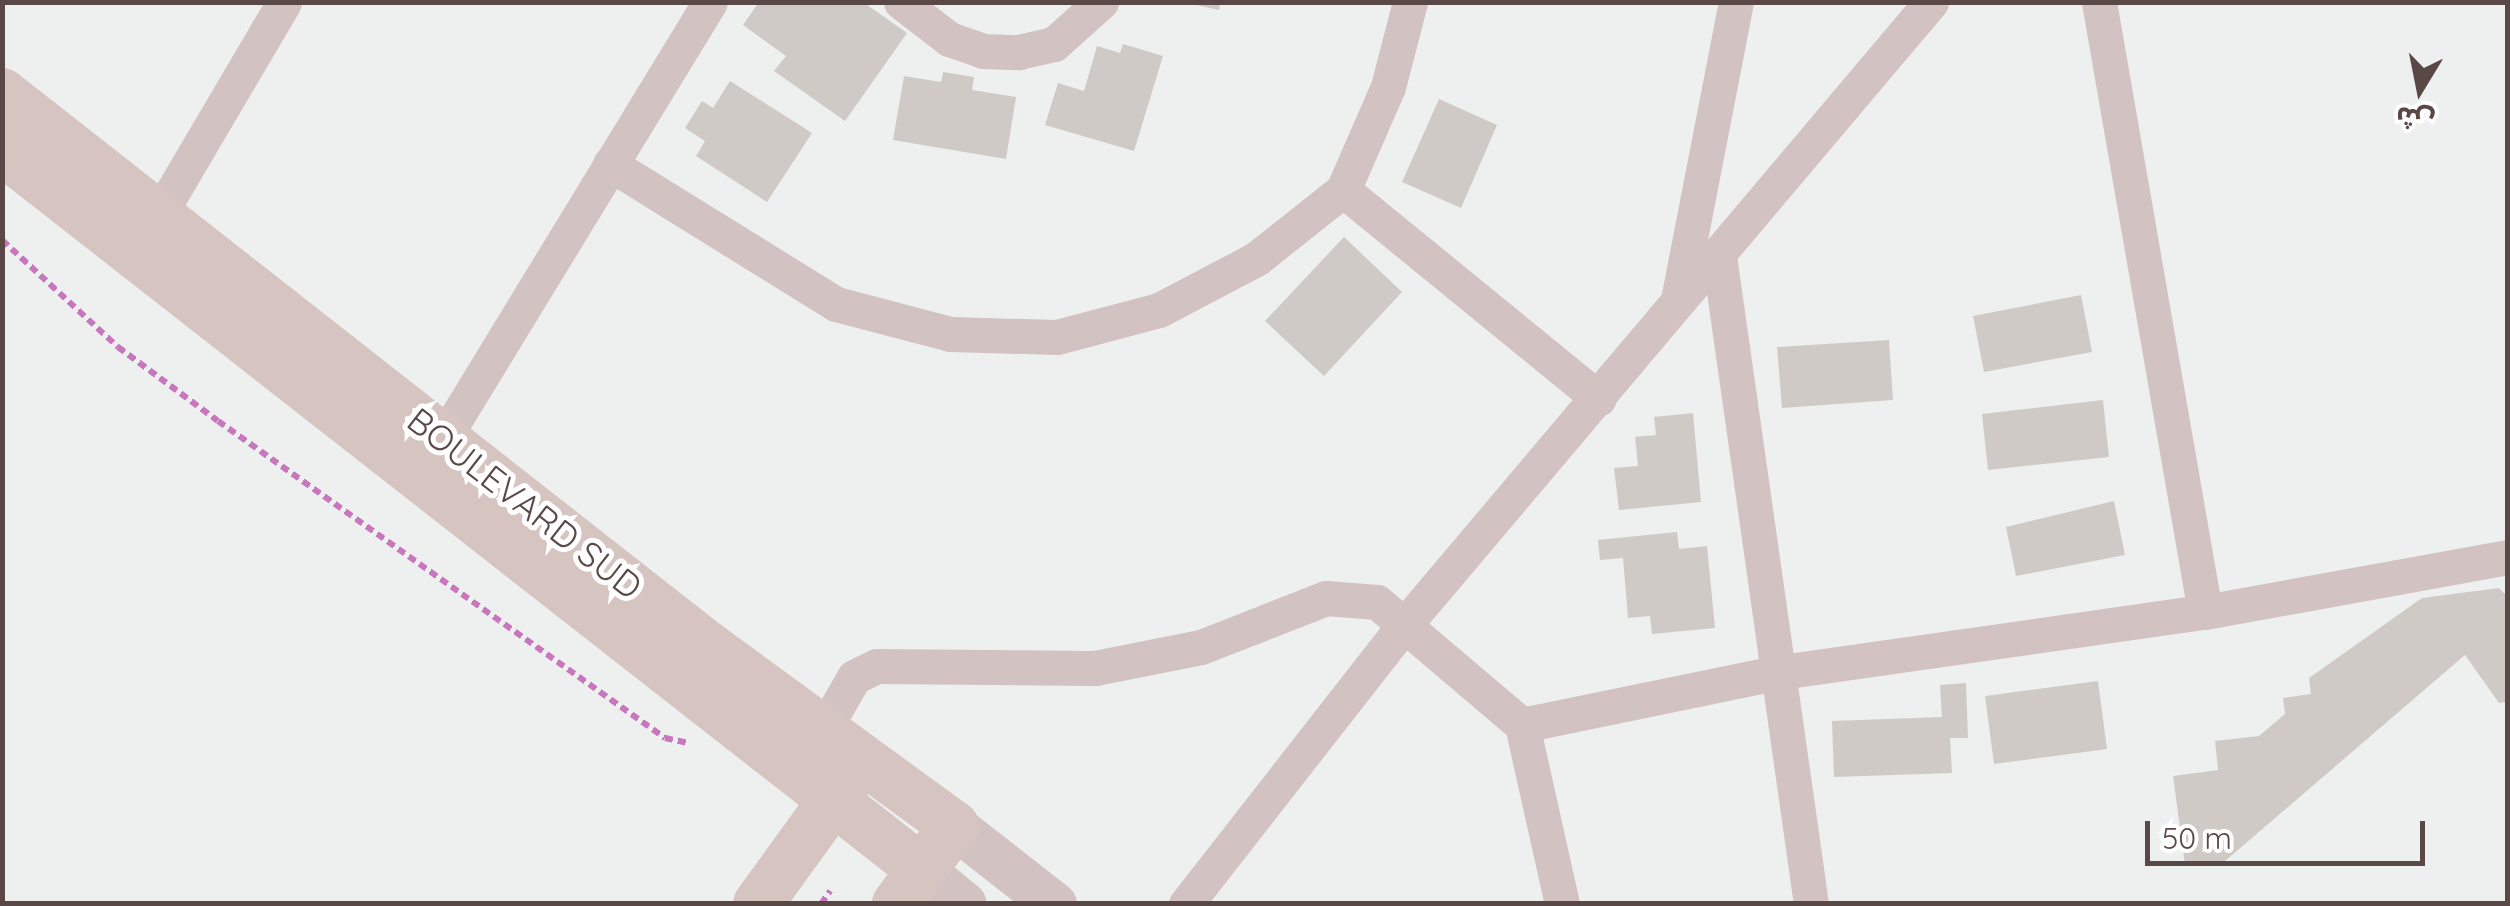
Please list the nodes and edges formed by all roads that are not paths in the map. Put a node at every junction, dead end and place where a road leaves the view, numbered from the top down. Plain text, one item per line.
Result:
1 (284, 2) edge
2 (710, 2) edge
3 (901, 2) edge
4 (1101, 2) edge
5 (1410, 2) edge
6 (1736, 2) edge
7 (1931, 2) edge
8 (2098, 2) edge
9 (2, 94) edge
10 (2, 150) edge
11 (610, 164) junction
12 (1342, 190) junction
13 (147, 234) junction
14 (1719, 256) junction
15 (1678, 302) junction
16 (1600, 399) junction
17 (432, 458) junction
18 (2508, 557) edge
19 (2205, 612) junction
20 (1402, 628) junction
21 (1780, 672) junction
22 (1522, 725) junction
23 (822, 731) junction
24 (848, 779) junction
25 (954, 826) junction
26 (909, 886) edge
27 (758, 904) edge
28 (964, 904) edge
29 (1054, 904) edge
30 (1186, 904) edge
31 (1562, 904) edge
32 (1811, 904) edge

1 - 13 street
2 - 11 street
3 - 4 street
5 - 12 street
6 - 15 street
7 - 14 street
8 - 19 street
9 - 13 main road, BOULEVARD SUD
10 - 13 main road, BOULEVARD SUD
11 - 12 street
11 - 17 street
12 - 16 street
13 - 17 main road, BOULEVARD SUD
14 - 15 street
14 - 21 street
15 - 16 street
16 - 20 street
17 - 23 main road, BOULEVARD SUD
17 - 24 main road, BOULEVARD SUD
18 - 19 street
19 - 21 street
20 - 22 street
20 - 23 street
20 - 30 street
21 - 22 street
21 - 32 street
22 - 31 street
23 - 24 main road, BOULEVARD SUD
24 - 25 main road, BOULEVARD SUD
24 - 26 main road, BOULEVARD SUD
24 - 27 main road
25 - 26 main road
25 - 29 street, BOULEVARD SUD
26 - 28 street, BOULEVARD SUD

